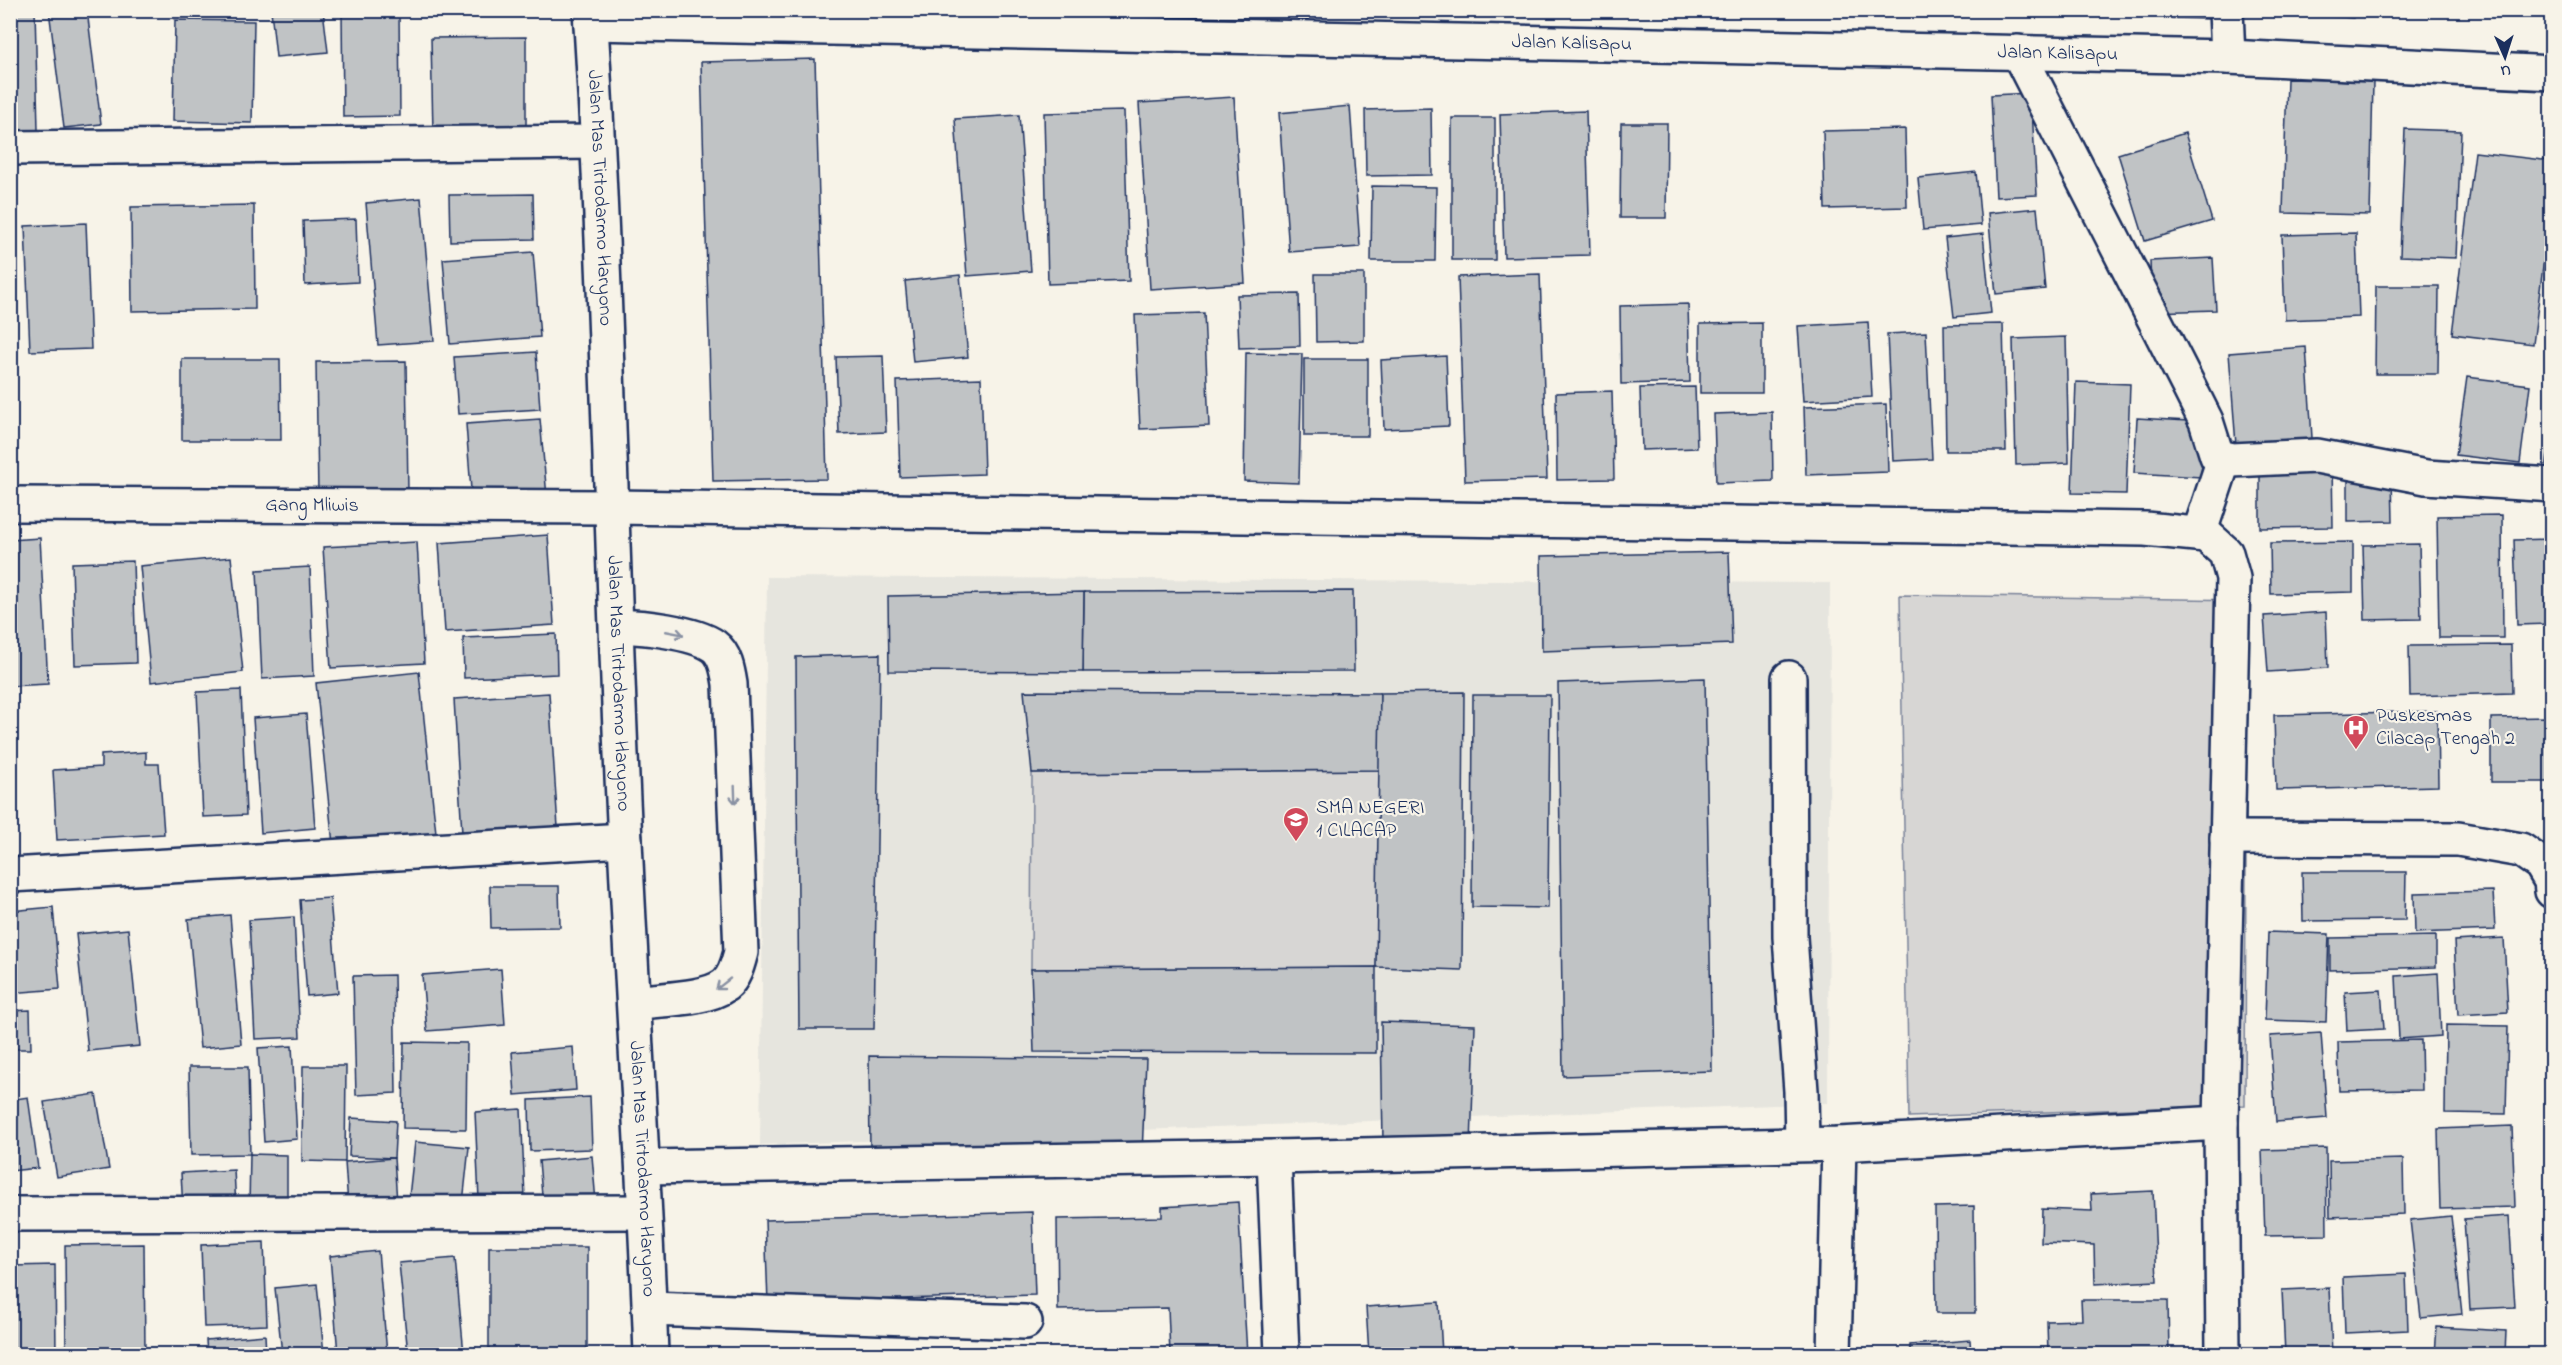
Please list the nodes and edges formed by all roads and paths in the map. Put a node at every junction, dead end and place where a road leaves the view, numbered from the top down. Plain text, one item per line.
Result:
1 (2226, 10) edge
2 (591, 17) edge
3 (2018, 52) junction
4 (2228, 57) junction
5 (2552, 73) edge
6 (597, 142) junction
7 (10, 148) edge
8 (2224, 459) junction
9 (2552, 485) edge
10 (10, 504) edge
11 (613, 507) junction
12 (2199, 534) junction
13 (617, 627) junction
14 (1789, 678) dead end
15 (2227, 837) junction
16 (625, 840) junction
17 (10, 875) edge
18 (2552, 891) edge
19 (634, 1003) junction
20 (2221, 1123) junction
21 (1802, 1144) junction
22 (1839, 1144) junction
23 (1274, 1157) junction
24 (643, 1167) junction
25 (644, 1212) junction
26 (10, 1214) edge
27 (649, 1309) junction
28 (1025, 1322) dead end
29 (651, 1354) edge
30 (1282, 1354) edge
31 (1834, 1354) edge
32 (2223, 1354) edge

1 - 4 main road
2 - 3 main road, Jalan Kalisapu
2 - 6 main road, Jalan Mas Tirtodarmo Haryono
3 - 4 main road, Jalan Kalisapu
3 - 8 main road
4 - 5 main road, Jalan Kalisapu
6 - 7 main road
6 - 11 main road, Jalan Mas Tirtodarmo Haryono
8 - 9 main road
8 - 12 main road
10 - 11 main road, Gang Mliwis
11 - 12 main road, Gang Mliwis
11 - 13 main road, Jalan Mas Tirtodarmo Haryono
12 - 15 main road
13 - 16 main road, Jalan Mas Tirtodarmo Haryono
13 -> 19 main road
14 - 21 main road
15 - 18 main road
15 - 20 main road
16 - 17 main road
16 - 19 main road, Jalan Mas Tirtodarmo Haryono
19 - 24 main road, Jalan Mas Tirtodarmo Haryono
20 - 22 main road
20 - 32 main road
21 - 22 main road
21 - 23 main road
22 - 31 main road
23 - 24 main road
23 - 30 main road
24 - 25 main road, Jalan Mas Tirtodarmo Haryono
25 - 26 main road
25 - 27 main road, Jalan Mas Tirtodarmo Haryono
27 - 28 main road
27 - 29 main road, Jalan Mas Tirtodarmo Haryono

